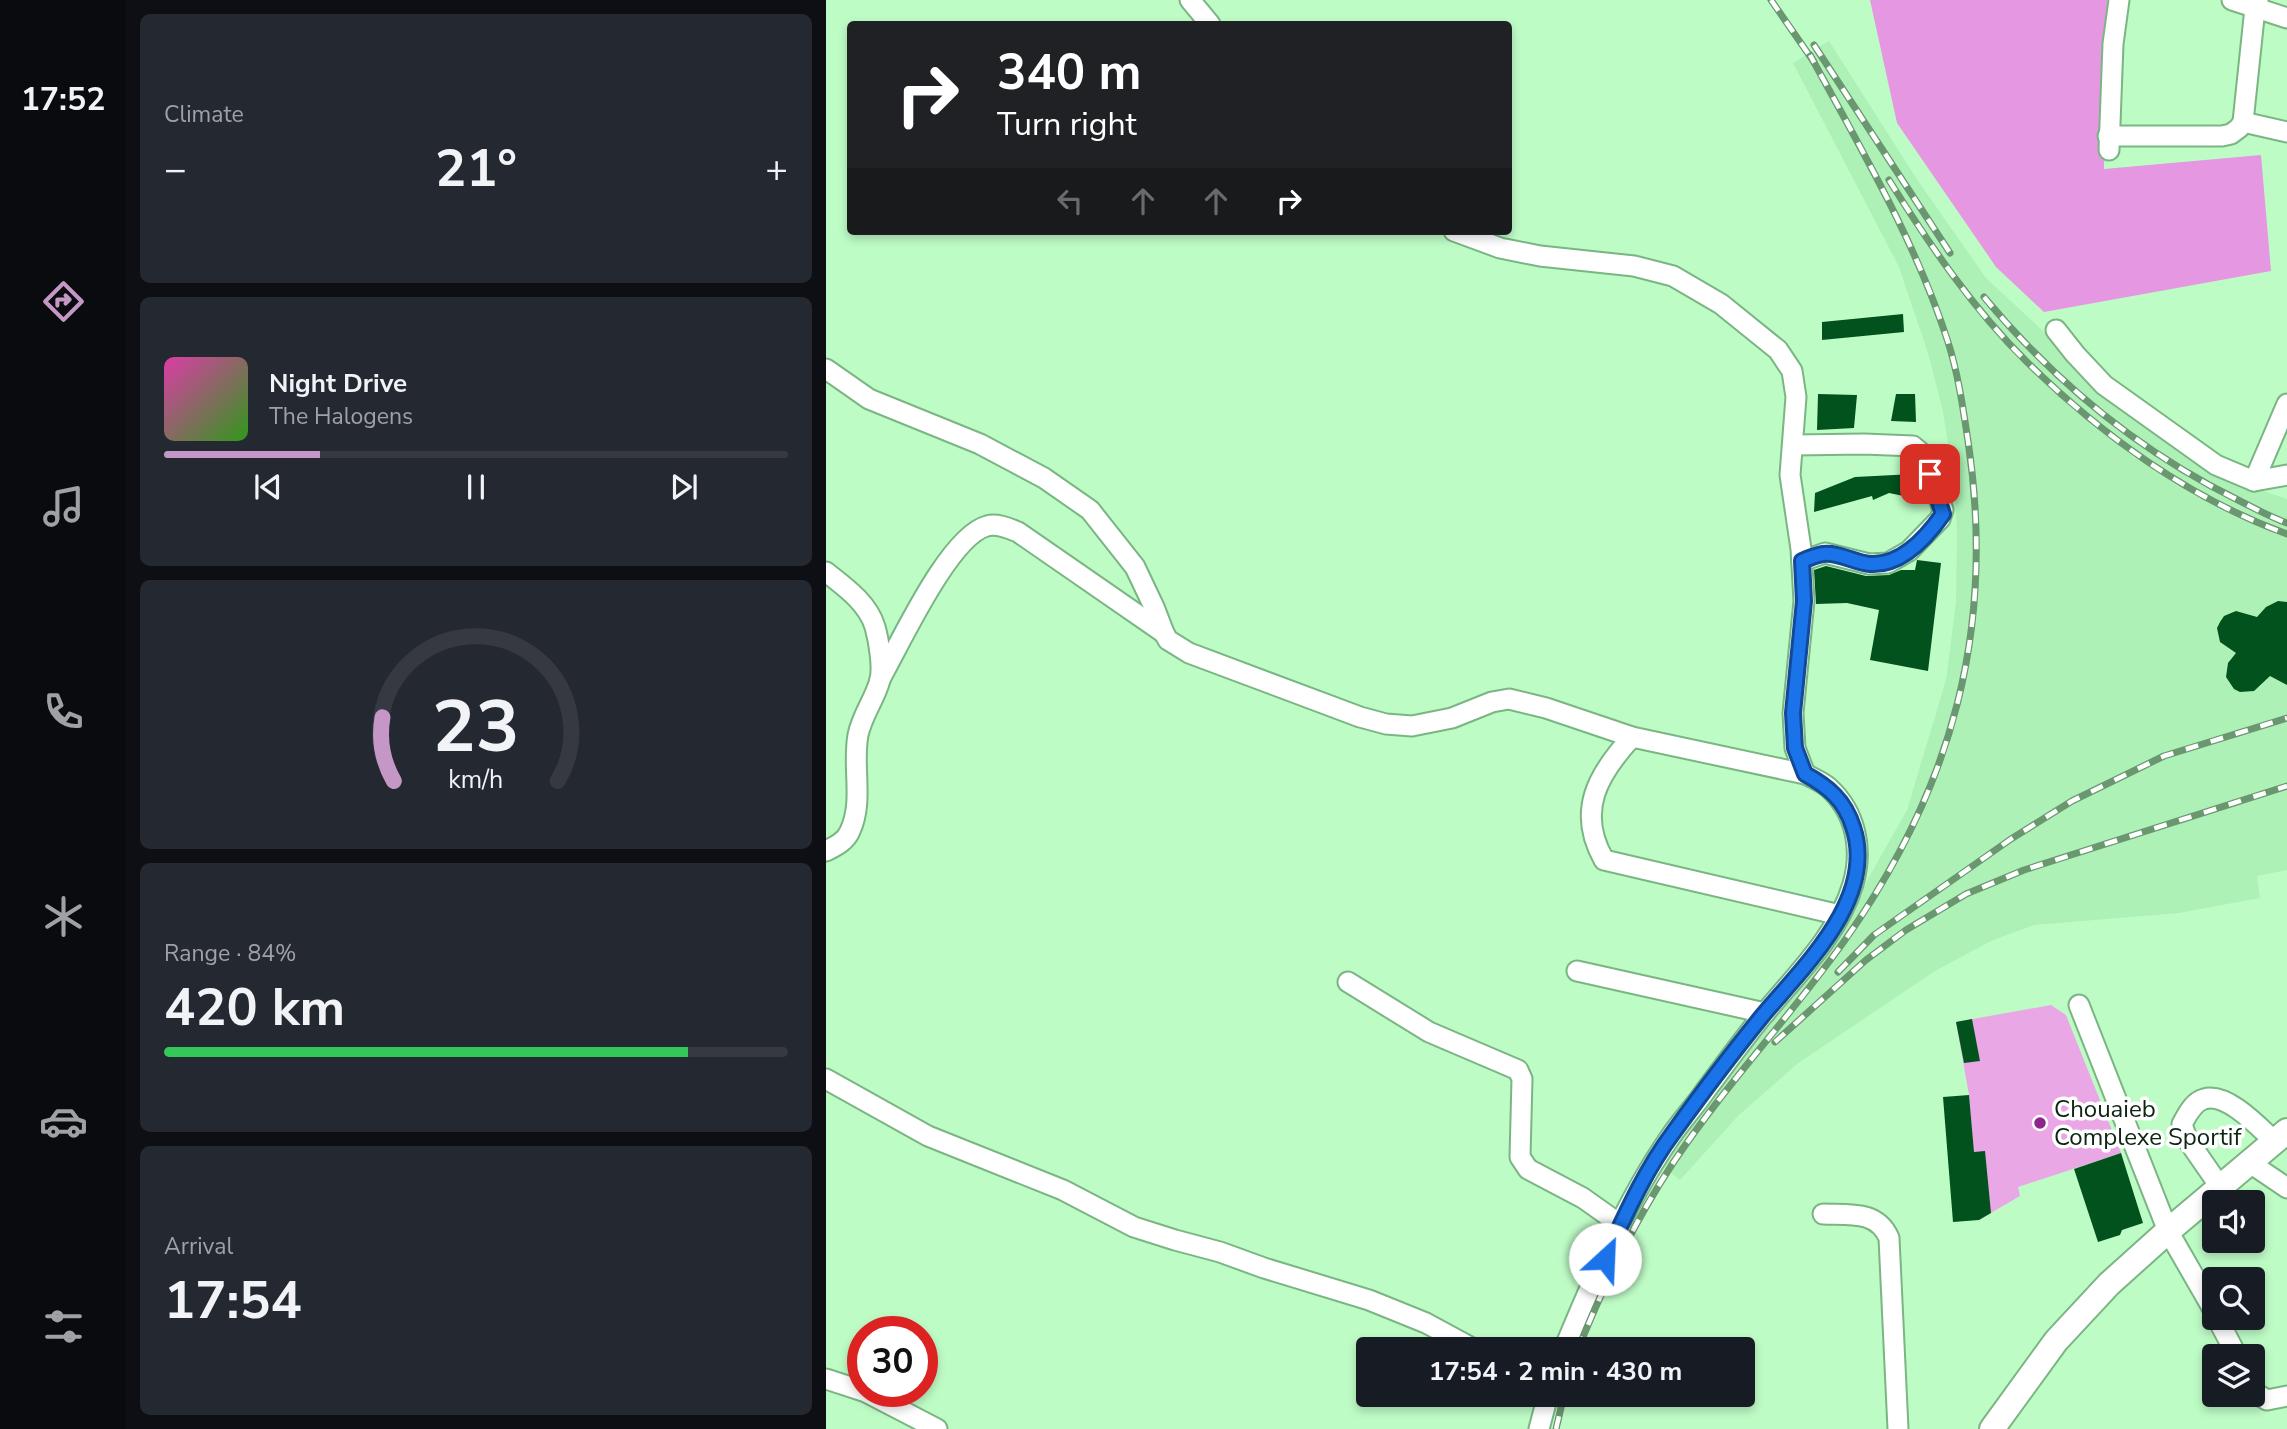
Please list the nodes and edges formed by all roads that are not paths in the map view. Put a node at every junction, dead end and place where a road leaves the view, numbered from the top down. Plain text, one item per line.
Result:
1 (1191, 0) edge
2 (2119, 0) edge
3 (2232, 0) edge
4 (2257, 4) edge
5 (2287, 18) edge
6 (1208, 21) edge
7 (2243, 122) junction
8 (2287, 132) edge
9 (1465, 235) edge
10 (2056, 330) dead end
11 (826, 369) edge
12 (2287, 404) edge
13 (1794, 445) junction
14 (2287, 475) edge
15 (2254, 481) junction
16 (1802, 561) junction
17 (826, 572) edge
18 (1164, 633) junction
19 (880, 679) junction
20 (1632, 737) junction
21 (1805, 774) junction
22 (826, 851) edge
23 (1840, 915) junction
24 (1577, 971) dead end
25 (1348, 982) dead end
26 (2079, 1005) dead end
27 (1765, 1013) junction
28 (826, 1079) edge
29 (2281, 1136) edge
30 (2250, 1163) junction
31 (2221, 1188) junction
32 (2287, 1188) edge
33 (1823, 1214) dead end
34 (1621, 1225) junction
35 (2168, 1231) junction
36 (2202, 1290) edge
37 (1452, 1337) edge
38 (1570, 1337) edge
39 (826, 1379) edge
40 (847, 1386) edge
41 (2287, 1396) edge
42 (2265, 1399) edge
43 (894, 1407) edge
44 (1544, 1407) edge
45 (937, 1429) edge
46 (1539, 1429) edge
47 (1898, 1429) edge
48 (1992, 1429) edge

1 - 6 street
2 - 7 street
3 - 4 street
4 - 5 street
4 - 7 street
7 - 8 street
9 - 13 street
10 - 15 street
11 - 18 street
12 - 15 street
13 - 16 street
13 - 16 street
14 - 15 street
16 - 21 street
17 - 19 street
18 - 19 street
18 - 20 street
19 - 22 street
20 - 21 street
20 - 23 street
21 - 23 street
23 - 27 street
24 - 27 street
25 - 34 street
26 - 35 street
27 - 34 street
28 - 37 street
29 - 30 main road
29 - 31 street
30 - 31 main road
30 - 32 street
31 - 35 main road
33 - 47 street
34 - 38 street
35 - 36 street
35 - 48 main road
39 - 40 street
41 - 42 street
43 - 45 street
44 - 46 street

